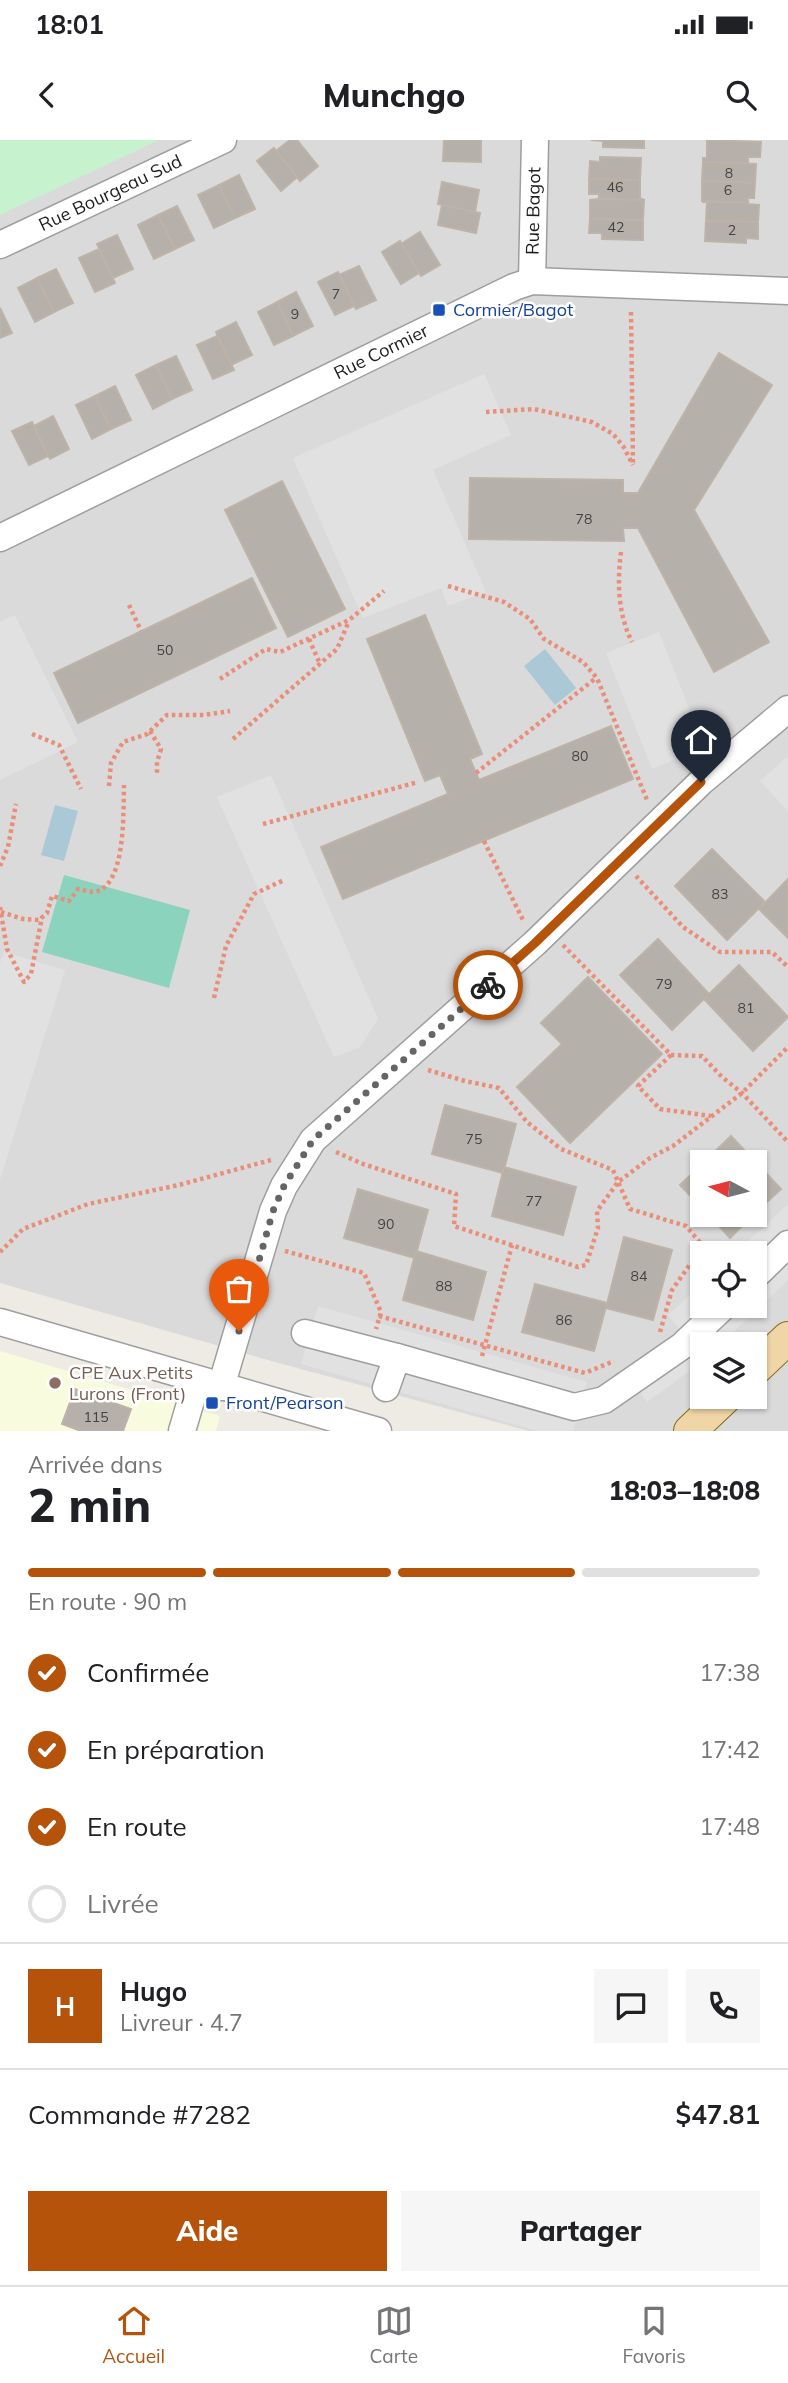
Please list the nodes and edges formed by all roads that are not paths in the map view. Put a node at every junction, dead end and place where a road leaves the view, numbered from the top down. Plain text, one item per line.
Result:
1 (223, 140) edge
2 (536, 140) edge
3 (0, 245) edge
4 (532, 281) junction
5 (788, 291) edge
6 (3, 529) edge
7 (788, 709) edge
8 (788, 1244) edge
9 (767, 1264) edge
10 (711, 1318) edge
11 (0, 1322) edge
12 (305, 1334) dead end
13 (788, 1338) edge
14 (397, 1357) junction
15 (767, 1358) edge
16 (209, 1383) junction
17 (386, 1388) dead end
18 (713, 1409) edge
19 (336, 1425) edge
20 (182, 1431) edge
21 (378, 1431) edge
22 (690, 1431) edge

1 - 3 street, Rue Bourgeau Sud
2 - 4 street, Rue Bagot
4 - 5 street, Rue Cormier
4 - 6 street, Rue Cormier
7 - 16 street
8 - 9 street
10 - 14 street
11 - 16 street
12 - 14 street
13 - 15 main road
14 - 17 street
16 - 19 street
16 - 20 street
18 - 22 main road
19 - 21 street

